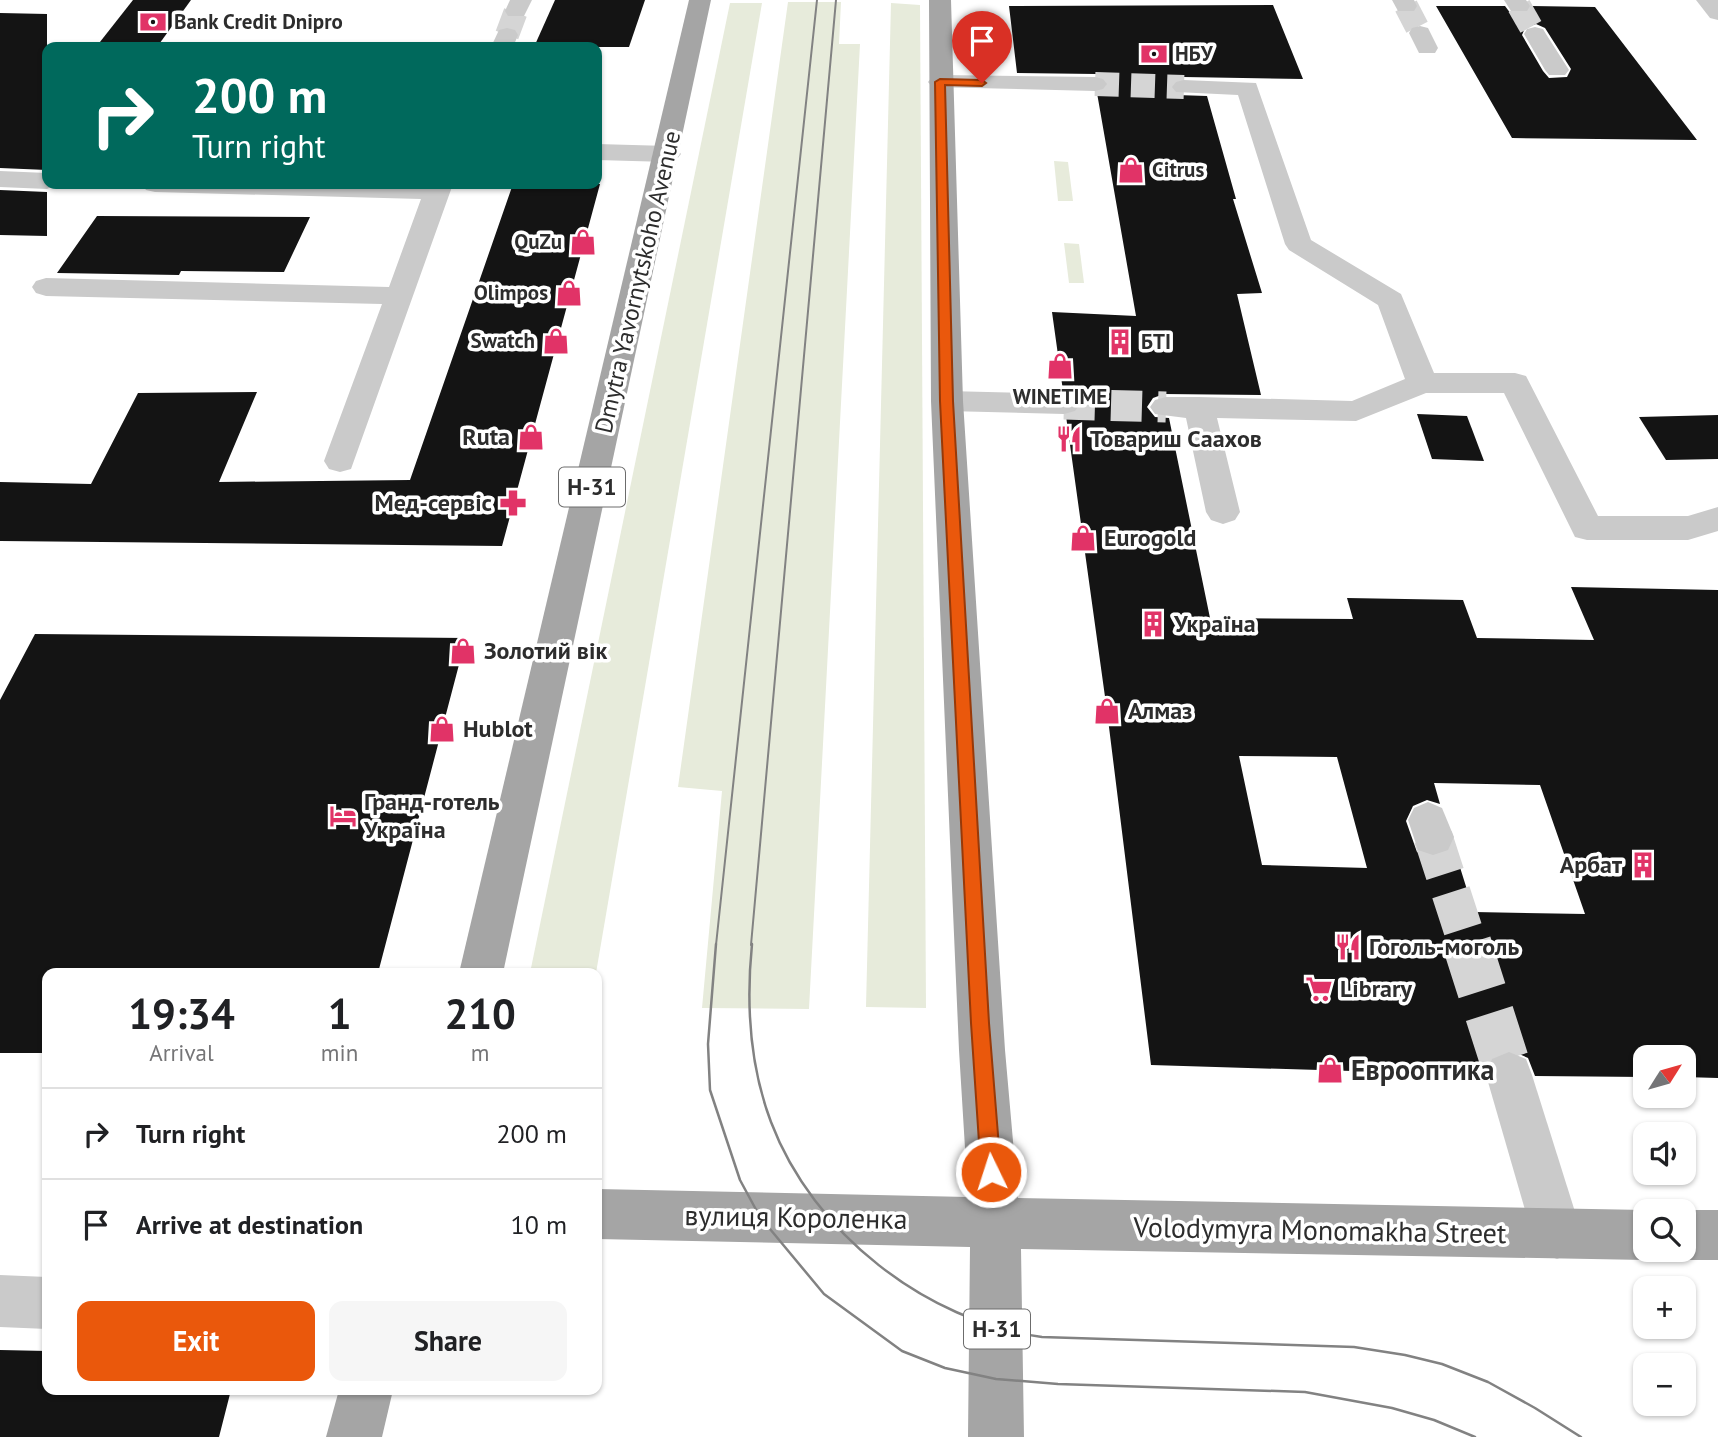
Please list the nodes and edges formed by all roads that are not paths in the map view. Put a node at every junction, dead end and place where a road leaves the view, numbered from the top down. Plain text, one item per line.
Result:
1 (700, 0) edge
2 (940, 0) edge
3 (1707, 0) edge
4 (1718, 12) edge
5 (1535, 34) tunnel mouth
6 (1557, 70) dead end
7 (940, 82) junction
8 (1095, 84) tunnel mouth
9 (1184, 87) tunnel mouth
10 (602, 152) edge
11 (668, 154) junction
12 (0, 179) edge
13 (42, 181) edge
14 (439, 189) edge
15 (46, 287) dead end
16 (399, 296) junction
17 (1422, 383) junction
18 (947, 401) junction
19 (1064, 404) tunnel mouth
20 (1166, 407) tunnel mouth
21 (1199, 407) junction
22 (340, 461) dead end
23 (1223, 512) dead end
24 (1718, 519) edge
25 (482, 968) edge
26 (1509, 1075) tunnel mouth
27 (602, 1214) edge
28 (995, 1221) junction
29 (1557, 1234) junction
30 (1633, 1235) edge
31 (1696, 1235) edge
32 (1718, 1235) edge
33 (0, 1301) edge
34 (42, 1303) edge
35 (365, 1395) edge
36 (354, 1437) edge
37 (996, 1437) edge

1 - 11 main road, Dmytra Yavornytskoho Avenue / Н-31
2 - 7 main road, Н-31
3 - 4 street
5 - 6 street
7 - 8 street
7 - 18 main road, Н-31
9 - 17 street
10 - 11 street
11 - 25 main road, Dmytra Yavornytskoho Avenue / Н-31
12 - 13 street
14 - 16 street
15 - 16 street
16 - 22 street
17 - 21 street
17 - 24 street
18 - 19 street
18 - 28 main road, Н-31
20 - 21 street
21 - 23 street
26 - 29 street
27 - 28 main road, вулиця Короленка
28 - 29 main road, Volodymyra Monomakha Street
28 - 37 main road, Н-31
29 - 30 main road, Volodymyra Monomakha Street
31 - 32 main road
33 - 34 street
35 - 36 main road

